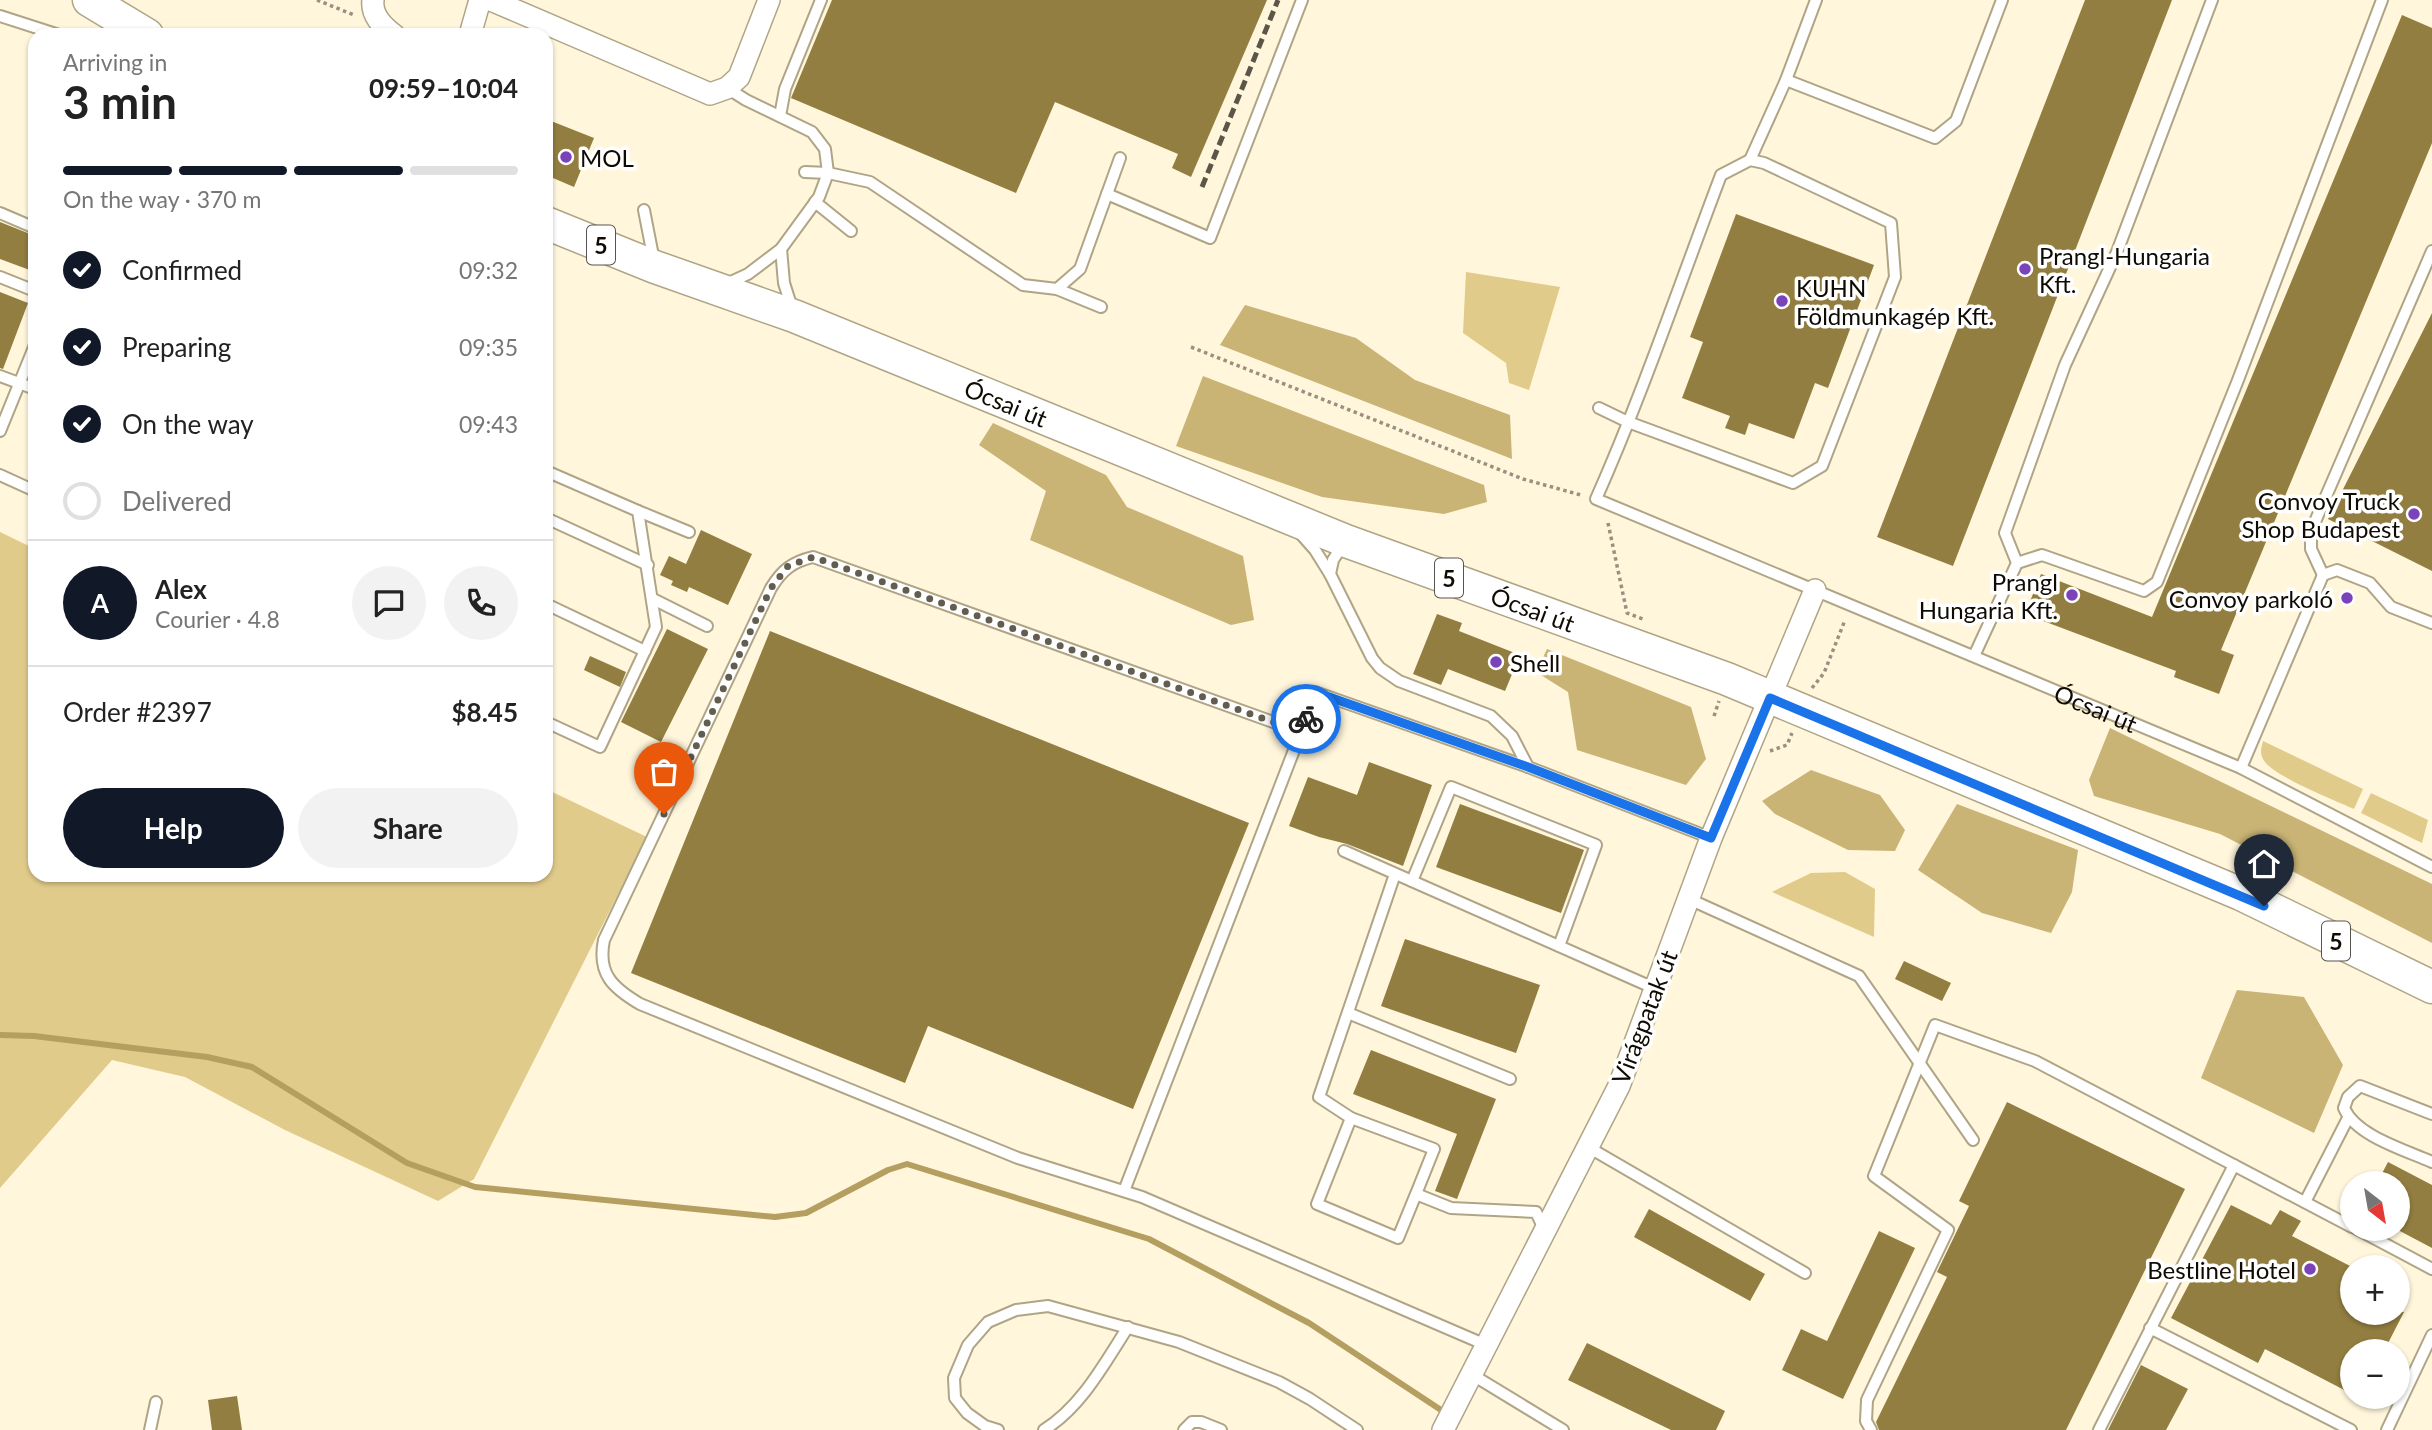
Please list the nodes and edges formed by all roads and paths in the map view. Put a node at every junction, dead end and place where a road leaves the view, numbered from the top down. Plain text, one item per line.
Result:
1 (89, 0) edge
2 (317, 0) edge
3 (373, 0) edge
4 (480, 0) edge
5 (491, 0) edge
6 (769, 0) edge
7 (821, 0) edge
8 (1302, 0) edge
9 (1816, 0) edge
10 (2002, 0) edge
11 (2212, 0) edge
12 (2382, 0) edge
13 (0, 16) edge
14 (37, 28) edge
15 (128, 28) edge
16 (383, 28) edge
17 (386, 28) edge
18 (472, 28) edge
19 (1786, 80) junction
20 (727, 88) junction
21 (780, 116) junction
22 (1120, 158) dead end
23 (1750, 160) junction
24 (804, 172) dead end
25 (828, 173) junction
26 (1107, 194) junction
27 (815, 202) junction
28 (644, 210) dead end
29 (0, 213) edge
30 (28, 225) edge
31 (553, 226) edge
32 (851, 231) dead end
33 (781, 250) junction
34 (2432, 251) edge
35 (656, 267) junction
36 (0, 278) edge
37 (28, 288) edge
38 (719, 288) junction
39 (1057, 289) junction
40 (1101, 307) dead end
41 (794, 316) junction
42 (1191, 347) dead end
43 (28, 363) edge
44 (0, 376) edge
45 (20, 383) junction
46 (28, 386) edge
47 (1599, 408) dead end
48 (1628, 422) junction
49 (0, 431) edge
50 (553, 474) edge
51 (0, 475) edge
52 (1212, 486) junction
53 (28, 488) edge
54 (1596, 499) junction
55 (638, 511) junction
56 (553, 521) edge
57 (1608, 523) dead end
58 (689, 532) dead end
59 (1346, 541) junction
60 (2017, 563) junction
61 (648, 565) junction
62 (1329, 574) junction
63 (2323, 575) junction
64 (1815, 590) junction
65 (653, 599) junction
66 (553, 607) edge
67 (1651, 622) dead end
68 (2432, 623) edge
69 (707, 626) dead end
70 (645, 651) junction
71 (1974, 656) junction
72 (1727, 678) junction
73 (1770, 698) junction
74 (1714, 716) dead end
75 (553, 725) edge
76 (1301, 732) junction
77 (1528, 767) junction
78 (2241, 768) junction
79 (1711, 838) junction
80 (1344, 851) dead end
81 (2432, 867) edge
82 (1395, 874) junction
83 (1412, 881) junction
84 (1689, 899) junction
85 (1559, 946) junction
86 (2432, 987) edge
87 (1656, 989) junction
88 (1348, 1013) junction
89 (1920, 1064) junction
90 (1510, 1079) dead end
91 (2432, 1114) edge
92 (1351, 1118) junction
93 (2348, 1118) junction
94 (1973, 1140) dead end
95 (1588, 1147) junction
96 (2432, 1162) edge
97 (2234, 1165) junction
98 (1124, 1191) junction
99 (1416, 1194) junction
100 (2305, 1202) junction
101 (2340, 1221) edge
102 (1545, 1231) junction
103 (2379, 1241) edge
104 (2432, 1269) edge
105 (1805, 1273) dead end
106 (1128, 1326) junction
107 (2150, 1328) junction
108 (2432, 1335) edge
109 (1486, 1345) junction
110 (1471, 1374) junction
111 (156, 1402) dead end
112 (1062, 1419) junction
113 (150, 1430) edge
114 (998, 1430) edge
115 (1044, 1430) edge
116 (1058, 1430) edge
117 (1184, 1430) edge
118 (1221, 1430) edge
119 (1357, 1430) edge
120 (1443, 1430) edge
121 (1563, 1430) edge
122 (1871, 1430) edge
123 (2099, 1430) edge
124 (2351, 1430) edge
125 (2387, 1430) edge

1 - 15 main road
2 - 16 path
3 - 17 street
4 - 18 street
5 - 20 street
6 - 20 street
7 - 21 lane
8 - 26 lane
9 - 19 lane
10 - 19 lane
11 - 60 lane
12 - 60 lane
13 - 14 lane
19 - 23 lane
20 - 21 lane
21 - 25 lane
22 - 26 lane
23 - 48 lane
23 - 48 lane
24 - 25 lane
25 - 27 lane
25 - 39 lane
26 - 39 lane
27 - 32 lane
27 - 33 lane
28 - 35 lane
29 - 30 lane
31 - 35 main road, Ócsai út / 5
33 - 38 lane
33 - 41 lane
34 - 63 lane
35 - 38 main road, Ócsai út / 5
36 - 37 lane
38 - 41 main road, Ócsai út / 5
39 - 40 lane
41 - 52 main road, Ócsai út / 5
42 - 54 path
43 - 45 lane
44 - 45 lane
45 - 46 lane
45 - 49 lane
47 - 48 lane
48 - 54 lane
50 - 55 lane
51 - 53 lane
52 - 59 main road, Ócsai út / 5
52 - 62 lane
54 - 64 lane, Ócsai út
55 - 58 lane
55 - 61 lane
56 - 61 lane
57 - 67 path
59 - 62 lane
59 - 72 main road, Ócsai út / 5
60 - 71 lane
61 - 65 lane
62 - 77 lane
63 - 68 lane
63 - 78 lane
64 - 71 lane, Ócsai út
64 - 73 street, Virágpatak út
65 - 69 lane
65 - 70 lane
66 - 70 lane
70 - 75 lane
71 - 78 lane, Ócsai út
72 - 73 main road, Ócsai út / 5
72 - 74 path
73 - 79 street, Virágpatak út
73 - 86 main road, Ócsai út / 5
76 - 77 lane
76 - 98 lane
76 - 98 lane
77 - 79 lane
78 - 81 lane, Ócsai út
79 - 84 street, Virágpatak út
80 - 82 lane
82 - 83 lane
82 - 88 lane
83 - 85 lane
83 - 85 lane
84 - 87 street, Virágpatak út
84 - 89 lane
85 - 87 lane
87 - 95 street, Virágpatak út
88 - 90 lane
88 - 92 lane
89 - 94 lane
89 - 97 lane
89 - 122 lane
91 - 93 lane
92 - 99 lane
92 - 99 lane
93 - 96 lane
93 - 100 lane
95 - 102 street, Virágpatak út
95 - 105 lane
97 - 100 lane
97 - 107 lane
98 - 109 lane
99 - 102 lane
100 - 101 lane
102 - 109 street, Virágpatak út
103 - 104 lane
106 - 112 lane
106 - 114 lane
106 - 119 lane
107 - 123 lane
107 - 124 lane
108 - 125 lane
109 - 110 street, Virágpatak út
110 - 120 street, Virágpatak út
110 - 121 lane
111 - 113 lane
112 - 115 lane
112 - 116 lane
117 - 118 lane

